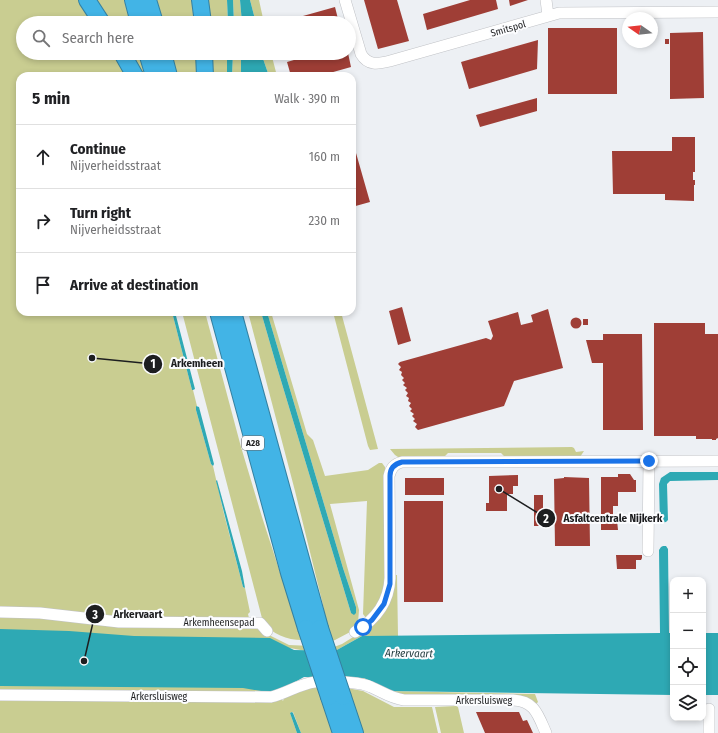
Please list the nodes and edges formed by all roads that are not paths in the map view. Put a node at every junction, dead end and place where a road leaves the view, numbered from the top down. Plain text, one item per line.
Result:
1 (87, 0) edge
2 (133, 0) edge
3 (148, 0) edge
4 (200, 0) edge
5 (345, 0) edge
6 (546, 0) edge
7 (718, 12) edge
8 (548, 15) junction
9 (97, 16) edge
10 (137, 16) edge
11 (153, 16) edge
12 (202, 16) edge
13 (350, 16) edge
14 (356, 37) edge
15 (126, 60) edge
16 (149, 60) edge
17 (165, 60) edge
18 (204, 60) edge
19 (133, 72) edge
20 (153, 72) edge
21 (168, 72) edge
22 (205, 72) edge
23 (219, 316) edge
24 (234, 316) edge
25 (238, 316) edge
26 (246, 359) junction
27 (649, 461) junction
28 (718, 461) edge
29 (648, 551) dead end
30 (0, 612) edge
31 (313, 628) junction
32 (267, 631) dead end
33 (355, 632) dead end
34 (315, 682) dead end
35 (339, 692) junction
36 (0, 695) edge
37 (710, 709) dead end
38 (341, 733) edge
39 (355, 733) edge
40 (546, 733) edge
41 (709, 733) edge

1 - 9 highway
2 - 10 highway
3 - 11 highway
4 - 12 highway
5 - 13 street, Smitspol
6 - 8 street
7 - 8 street, Smitspol
8 - 14 street, Smitspol
15 - 19 highway
16 - 20 highway
17 - 21 highway
18 - 22 highway
23 - 31 highway, A28
24 - 26 highway, A28
25 - 26 highway, A28
26 - 31 highway, A28
27 - 28 street
27 - 29 street
27 - 33 street
30 - 32 street, Arkemheensepad
31 - 35 highway, A28, bridge
34 - 36 street, Arkersluisweg
35 - 38 highway, A28
35 - 39 highway, A28
35 - 40 street, Arkersluisweg
37 - 41 street

